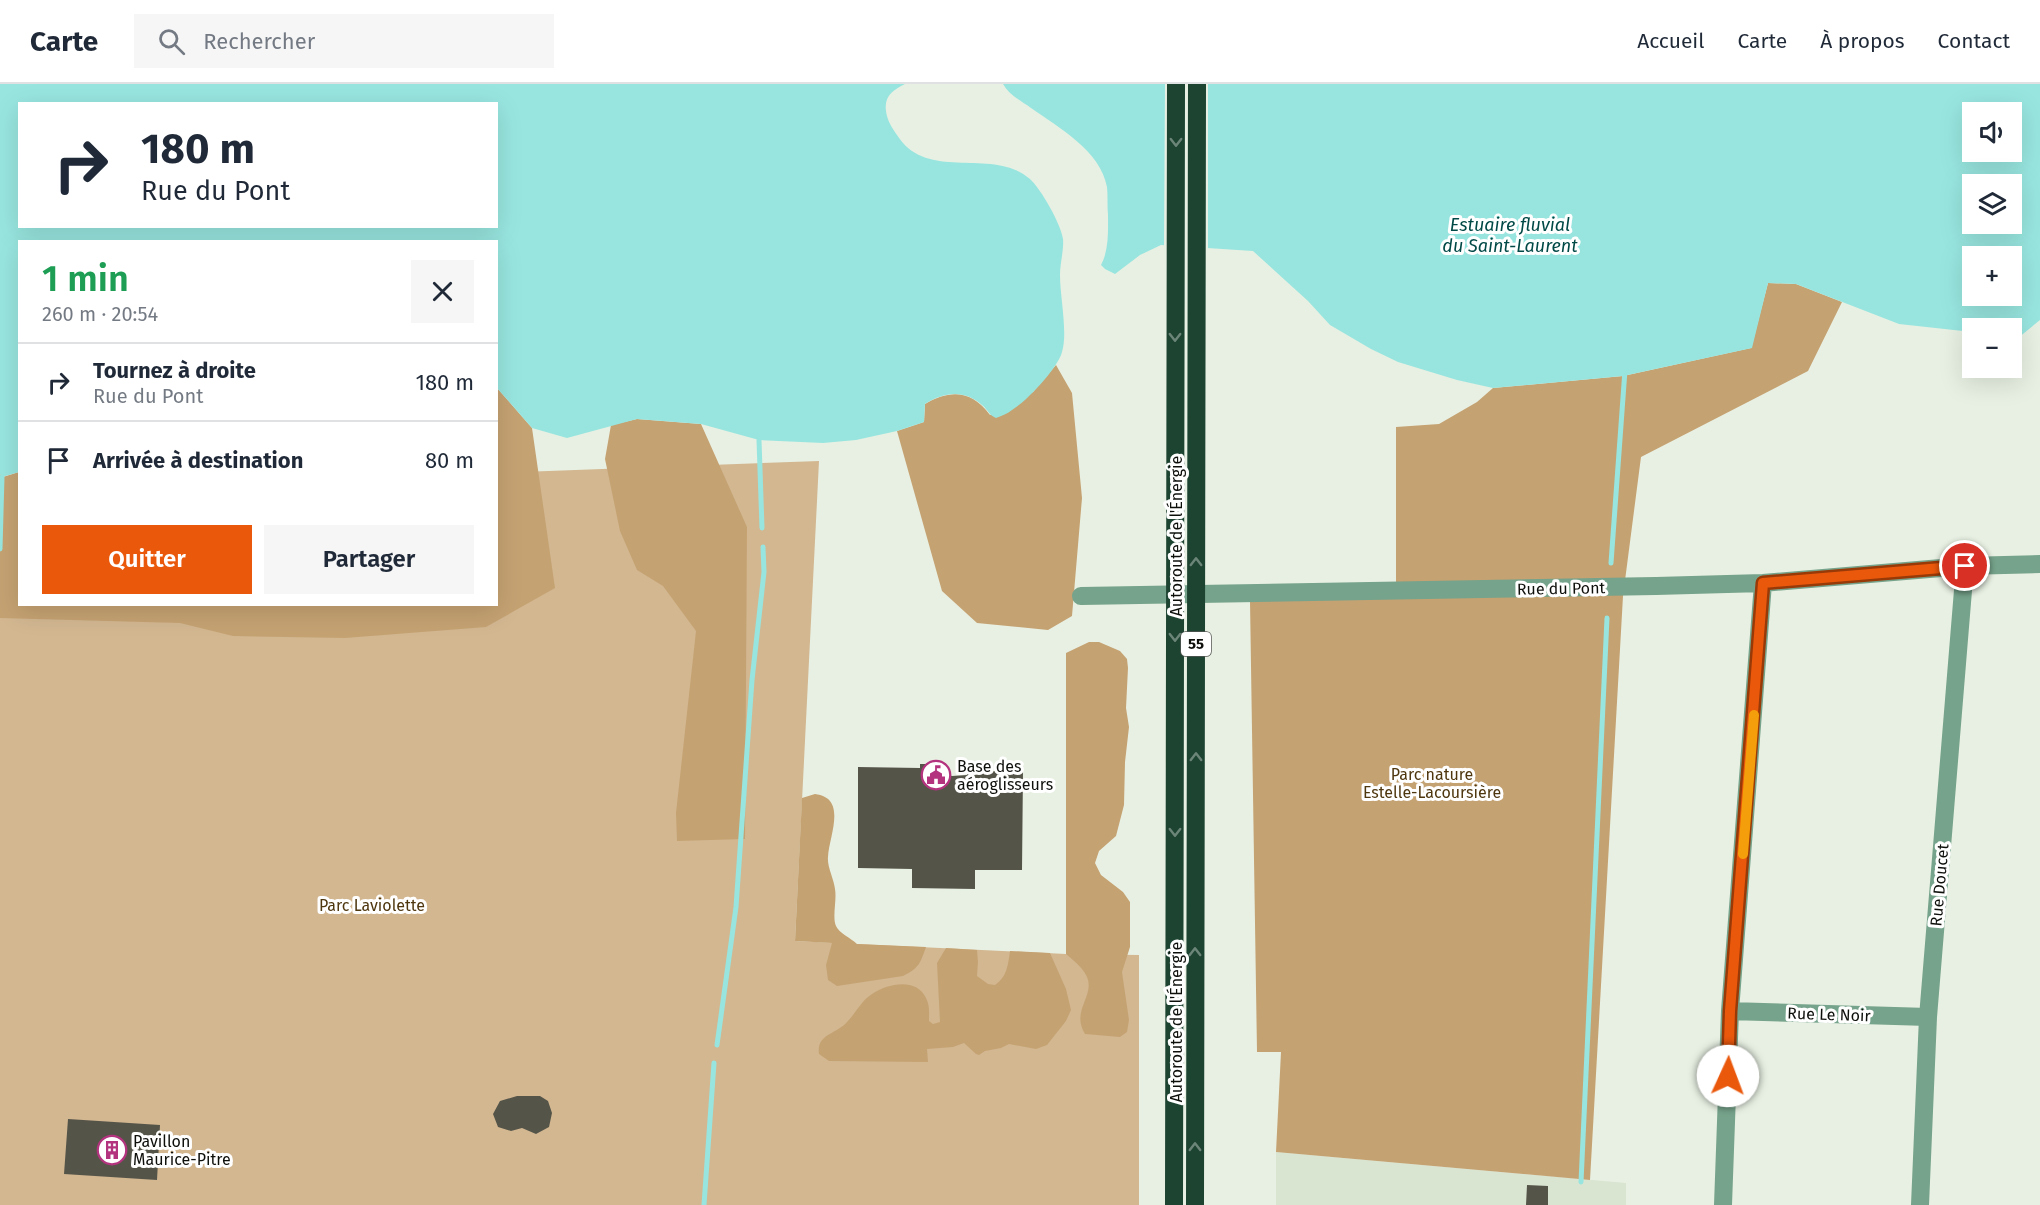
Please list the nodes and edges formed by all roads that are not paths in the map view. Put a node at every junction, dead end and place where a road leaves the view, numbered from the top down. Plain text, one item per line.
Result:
1 (1176, 84) edge
2 (1197, 84) edge
3 (2040, 564) edge
4 (1965, 566) junction
5 (1763, 583) junction
6 (1081, 596) dead end
7 (1730, 1011) junction
8 (1928, 1017) junction
9 (1174, 1205) edge
10 (1195, 1205) edge
11 (1722, 1205) edge
12 (1920, 1205) edge

1 -> 9 highway, Autoroute de l'Énergie / 55, bridge
10 -> 2 highway, Autoroute de l'Énergie / 55, bridge
3 - 4 street, Rue du Pont
4 - 5 street, Rue du Pont
4 - 8 street, Rue Doucet
5 - 6 street, Rue du Pont
5 - 7 street
7 - 8 street, Rue Le Noir
7 - 11 street
8 - 12 street, Rue Doucet

